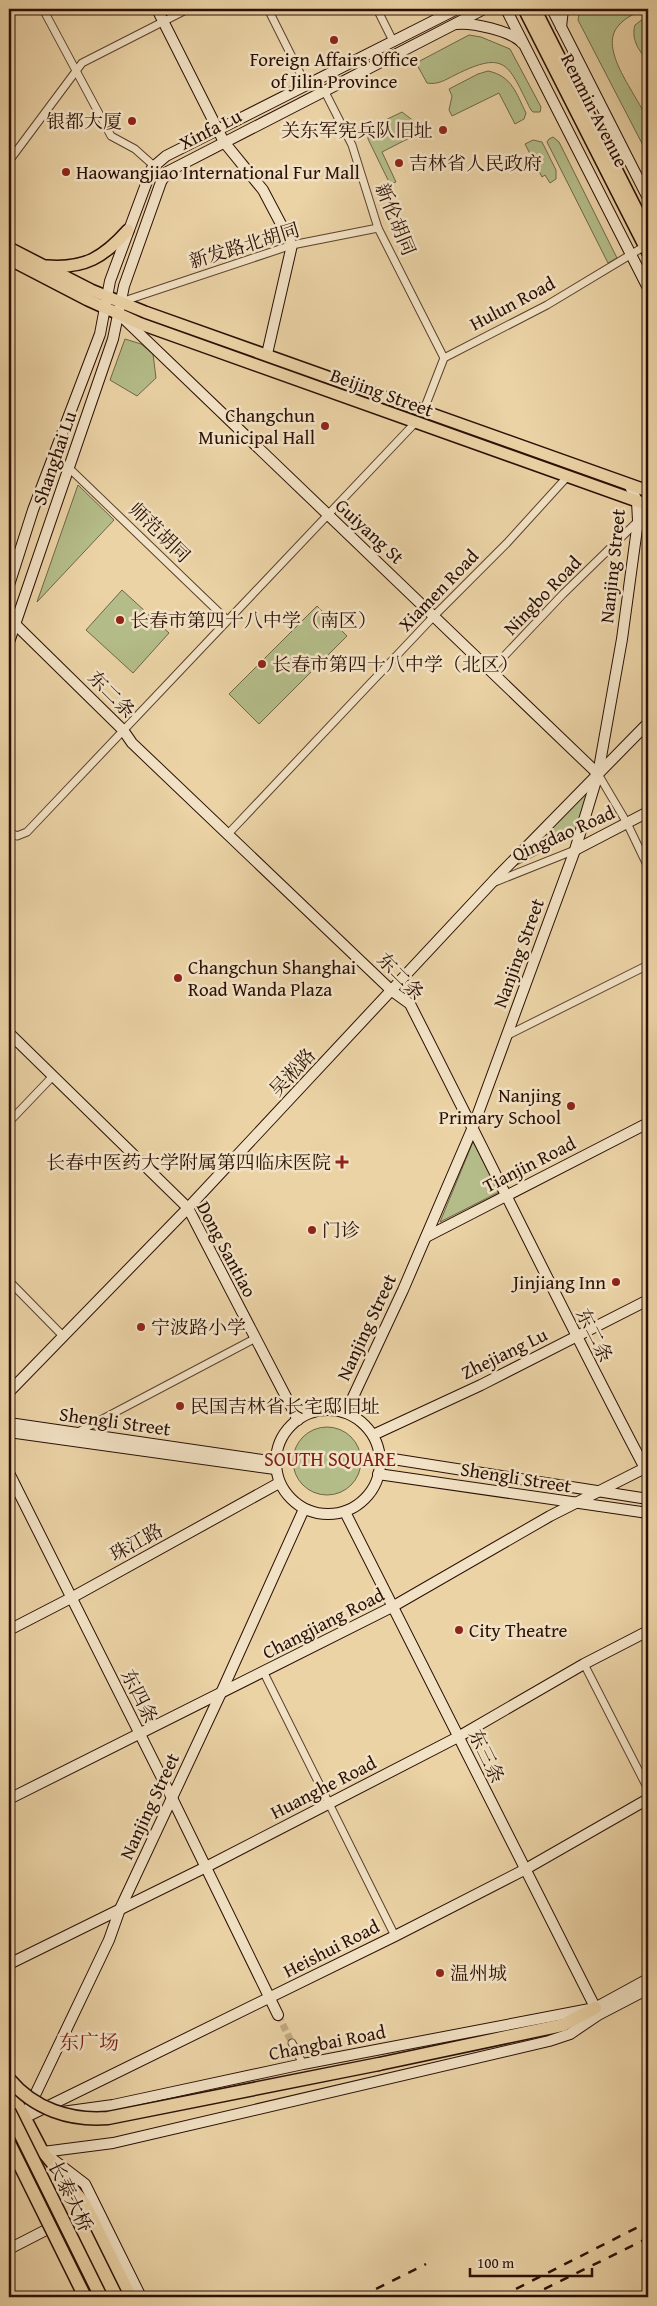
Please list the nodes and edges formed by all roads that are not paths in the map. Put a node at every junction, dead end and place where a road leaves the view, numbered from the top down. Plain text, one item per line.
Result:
1 (43, 9) edge
2 (157, 9) edge
3 (188, 9) edge
4 (268, 9) edge
5 (377, 9) edge
6 (484, 9) edge
7 (506, 9) edge
8 (524, 9) edge
9 (535, 9) edge
10 (552, 9) edge
11 (563, 9) edge
12 (452, 10) edge
13 (163, 22) junction
14 (453, 24) junction
15 (562, 28) junction
16 (393, 41) junction
17 (526, 46) junction
18 (77, 72) junction
19 (306, 85) junction
20 (324, 90) junction
21 (218, 130) junction
22 (224, 142) junction
23 (9, 160) edge
24 (154, 166) junction
25 (648, 198) edge
26 (378, 228) junction
27 (128, 230) junction
28 (648, 232) edge
29 (292, 245) junction
30 (9, 248) edge
31 (647, 248) edge
32 (630, 253) junction
33 (9, 260) edge
34 (44, 266) junction
35 (648, 288) edge
36 (106, 302) junction
37 (121, 302) junction
38 (118, 314) junction
39 (267, 354) junction
40 (444, 358) junction
41 (424, 412) junction
42 (415, 423) junction
43 (69, 468) junction
44 (567, 477) junction
45 (629, 484) junction
46 (648, 491) edge
47 (637, 501) junction
48 (648, 505) edge
49 (326, 515) junction
50 (638, 521) junction
51 (9, 586) edge
52 (434, 616) junction
53 (227, 620) junction
54 (15, 624) junction
55 (9, 642) edge
56 (491, 670) junction
57 (648, 723) edge
58 (123, 730) junction
59 (598, 774) junction
60 (648, 812) edge
61 (627, 823) junction
62 (9, 832) edge
63 (228, 834) junction
64 (575, 850) junction
65 (648, 867) edge
66 (491, 884) junction
67 (648, 965) edge
68 (392, 991) junction
69 (9, 1033) edge
70 (506, 1036) junction
71 (53, 1076) junction
72 (9, 1122) edge
73 (648, 1123) edge
74 (472, 1127) junction
75 (507, 1195) junction
76 (188, 1208) junction
77 (426, 1237) junction
78 (9, 1281) edge
79 (648, 1300) edge
80 (63, 1336) junction
81 (576, 1337) junction
82 (254, 1339) junction
83 (9, 1392) edge
84 (346, 1412) junction
85 (298, 1420) junction
86 (9, 1423) edge
87 (9, 1432) edge
88 (76, 1433) junction
89 (373, 1435) junction
90 (380, 1457) junction
91 (275, 1465) junction
92 (647, 1470) edge
93 (9, 1473) edge
94 (378, 1474) junction
95 (279, 1483) junction
96 (598, 1492) junction
97 (648, 1499) edge
98 (575, 1503) junction
99 (304, 1509) junction
100 (345, 1512) junction
101 (648, 1513) edge
102 (71, 1598) junction
103 (392, 1607) junction
104 (9, 1630) edge
105 (648, 1631) edge
106 (584, 1664) junction
107 (264, 1673) junction
108 (221, 1693) junction
109 (140, 1735) junction
110 (458, 1737) junction
111 (648, 1789) edge
112 (172, 1798) junction
113 (9, 1799) edge
114 (648, 1799) edge
115 (328, 1803) junction
116 (206, 1867) junction
117 (524, 1870) junction
118 (120, 1909) junction
119 (395, 1936) junction
120 (9, 1964) edge
121 (648, 1978) edge
122 (648, 1989) edge
123 (270, 1999) junction
124 (597, 2011) junction
125 (278, 2016) tunnel mouth
126 (292, 2043) tunnel mouth
127 (303, 2064) junction
128 (9, 2079) edge
129 (9, 2087) edge
130 (9, 2110) edge
131 (24, 2118) junction
132 (9, 2126) edge
133 (9, 2143) edge
134 (9, 2152) edge
135 (43, 2152) junction
136 (46, 2230) junction
137 (9, 2249) edge
138 (79, 2297) edge
139 (84, 2297) edge
140 (92, 2297) edge
141 (101, 2297) edge
142 (131, 2297) edge
143 (141, 2297) edge

1 - 18 street
2 - 13 street
3 - 13 street
4 - 19 street
5 - 16 street
6 - 14 street, Xinfa Lu
7 - 17 street
8 - 31 main road, Renmin Avenue
9 - 28 main road, Renmin Avenue
10 - 15 street
11 - 15 street
12 - 16 street, Xinfa Lu
13 - 18 street
13 - 21 street
14 - 17 street
14 - 20 street, Xinfa Lu
15 - 25 street
16 - 19 street, Xinfa Lu
17 - 32 street
18 - 23 street
18 - 24 street
19 - 21 street, Xinfa Lu
20 - 22 street, Xinfa Lu
20 - 26 street, 新伦胡同
21 - 22 street
21 - 24 street, Xinfa Lu
22 - 29 street
22 - 37 street, Xinfa Lu
24 - 27 street, Xinfa Lu
26 - 29 street, 新发路北胡同
26 - 40 street, 新伦胡同
27 - 34 main road
27 - 36 street, Xinfa Lu
29 - 37 street, 新发路北胡同
29 - 39 street
30 - 34 main road
31 - 32 street, Hulun Road
32 - 35 street
32 - 40 street, Hulun Road
33 - 36 main road
34 - 36 main road
36 - 37 main road, Beijing Street
36 - 38 main road, Beijing Street
36 - 51 street, Shanghai Lu
37 - 38 street, Xinfa Lu
37 - 39 main road, Beijing Street
38 - 42 main road, Beijing Street
38 - 43 street, Shanghai Lu
38 - 49 street, Guiyang St
39 - 41 main road, Beijing Street
40 - 41 street
41 - 45 main road, Beijing Street
42 - 44 main road, Beijing Street
42 - 49 street
43 - 53 street, 师范胡同
43 - 54 street, Shanghai Lu
44 - 47 main road, Beijing Street
44 - 52 street, Xiamen Road
45 - 46 main road, Beijing Street
45 - 47 street, Nanjing Street
47 - 48 main road, Beijing Street
47 - 50 street, Nanjing Street
49 - 52 street, Guiyang St
49 - 53 street
50 - 56 street, Ningbo Road
50 - 59 street, Nanjing Street
52 - 56 street, Guiyang St
52 - 63 street, Xiamen Road
53 - 58 street
54 - 55 street, Shanghai Lu
54 - 58 street, 东二条
56 - 59 street, Guiyang St
57 - 59 street, 吴淞路
58 - 62 street
58 - 63 street, 东二条
59 - 61 street
59 - 64 street, Nanjing Street
59 - 66 street, 吴淞路
60 - 61 street, Qingdao Road
61 - 64 street, Qingdao Road
61 - 65 street
63 - 68 street, 东二条
64 - 66 street, Qingdao Road
64 - 70 street, Nanjing Street
66 - 68 street, 吴淞路
67 - 70 street
68 - 74 street, 东二条
68 - 76 street, 吴淞路
69 - 71 street, Dong Santiao
70 - 74 street, Nanjing Street
71 - 72 street
71 - 76 street, Dong Santiao
73 - 75 street, Tianjin Road
74 - 75 street, 东二条
74 - 77 street, Nanjing Street
75 - 77 street, Tianjin Road
75 - 81 street, 东二条
76 - 80 street, 吴淞路
76 - 82 street, Dong Santiao
77 - 84 street, Nanjing Street
78 - 80 street
79 - 81 street, Zhejiang Lu
80 - 83 street, 吴淞路
81 - 89 street, Zhejiang Lu
81 - 92 street, 东二条
82 - 85 street, Dong Santiao
82 - 88 street
84 - 85 street
84 - 89 street
85 - 91 street
86 - 88 street, Shengli Street
87 - 91 street, Shengli Street
88 - 91 street, Shengli Street
89 - 90 street
90 - 94 street
90 - 96 street, Shengli Street
91 - 95 street
92 - 96 street, Changjiang Road
93 - 102 street, 东四条
94 - 98 street, Shengli Street
94 - 100 street
95 - 99 street
95 - 102 street, 珠江路
96 - 97 street, Shengli Street
96 - 98 street, Changjiang Road
98 - 101 street, Shengli Street
98 - 103 street, Changjiang Road
99 - 100 street
99 - 108 street, Nanjing Street
100 - 103 street, 东三条
102 - 104 street, 珠江路
102 - 109 street, 东四条
103 - 107 street, Changjiang Road
103 - 110 street, 东三条
105 - 106 street, Huanghe Road
106 - 110 street, Huanghe Road
106 - 111 street
107 - 108 street, Changjiang Road
107 - 115 street
108 - 109 street, Changjiang Road
108 - 112 street, Nanjing Street
109 - 112 street, 东四条
109 - 113 street, Changjiang Road
110 - 115 street, Huanghe Road
110 - 117 street, 东三条
112 - 116 street, 东四条
112 - 118 street, Nanjing Street
114 - 117 street, Heishui Road
115 - 116 street, Huanghe Road
115 - 119 street
116 - 118 street, Huanghe Road
116 - 123 street, 东四条
117 - 119 street, Heishui Road
117 - 124 street, 东三条
118 - 120 street, Huanghe Road
118 - 131 street, Nanjing Street
119 - 123 street, Heishui Road
121 - 124 street, Changbai Road
122 - 124 street, Changbai Road
123 - 125 street, 东四条
123 - 131 street, Heishui Road
124 - 127 street, Changbai Road
124 - 128 highway, bridge
124 - 135 street, Changbai Road
126 - 127 street
127 - 131 street, Changbai Road
129 - 131 main road
130 - 141 highway, 长泰大桥, bridge
131 - 132 street, Changbai Road
131 - 135 main road
133 - 139 highway, 长泰大桥, bridge
134 - 136 street
134 - 140 main road
135 - 142 main road
135 - 143 street
136 - 137 street
136 - 138 street

